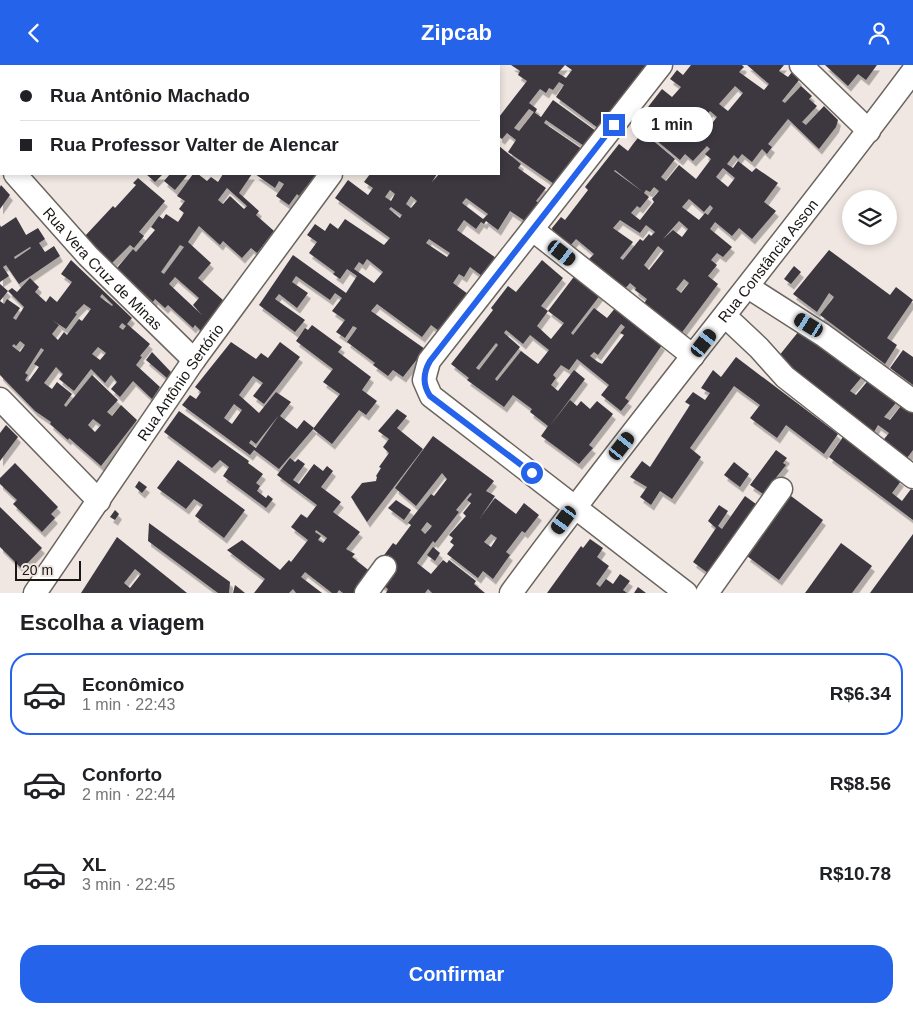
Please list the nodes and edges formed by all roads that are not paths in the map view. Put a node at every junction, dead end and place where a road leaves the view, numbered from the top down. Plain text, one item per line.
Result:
1 (661, 65) edge
2 (802, 65) edge
3 (913, 71) edge
4 (868, 131) junction
5 (16, 175) edge
6 (330, 175) edge
7 (533, 230) junction
8 (748, 287) junction
9 (725, 316) junction
10 (693, 357) junction
11 (194, 360) junction
12 (0, 399) edge
13 (913, 401) edge
14 (913, 477) edge
15 (781, 489) dead end
16 (99, 501) junction
17 (575, 506) junction
18 (385, 567) dead end
19 (35, 593) edge
20 (366, 593) edge
21 (511, 593) edge
22 (686, 593) edge
23 (707, 593) edge

1 - 7 street
2 - 4 street
3 - 4 street, Rua Constância Asson
4 - 8 street, Rua Constância Asson
5 - 11 street, Rua Vera Cruz de Minas
6 - 11 street, Rua Antônio Sertório
7 - 10 street
7 - 17 street
8 - 9 street, Rua Constância Asson
8 - 13 street
9 - 10 street, Rua Constância Asson
9 - 14 street
10 - 17 street, Rua Constância Asson
11 - 16 street, Rua Antônio Sertório
12 - 16 street
15 - 23 street
16 - 19 street, Rua Antônio Sertório
17 - 21 street, Rua Constância Asson
17 - 22 street
18 - 20 street

